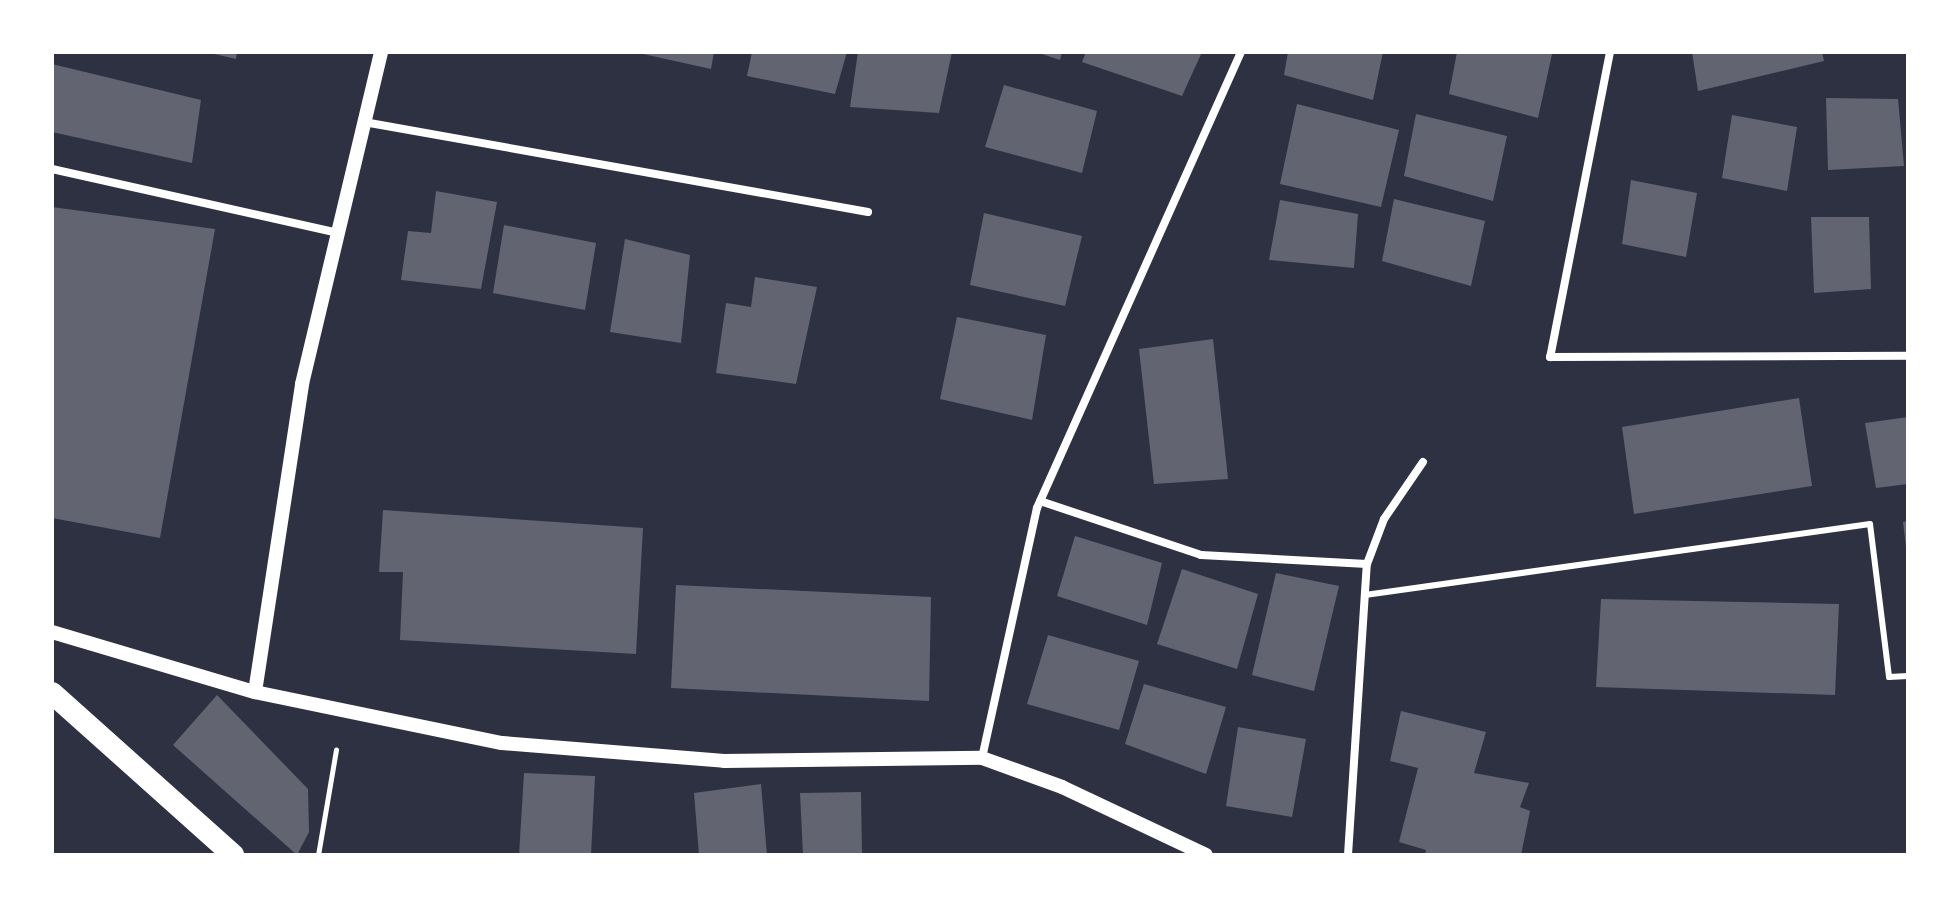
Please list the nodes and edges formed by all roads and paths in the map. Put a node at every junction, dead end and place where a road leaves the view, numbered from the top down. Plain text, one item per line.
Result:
1 (381, 52) edge
2 (1241, 52) edge
3 (1610, 52) edge
4 (363, 122) junction
5 (52, 169) edge
6 (868, 212) dead end
7 (335, 232) junction
8 (1908, 356) edge
9 (1423, 462) dead end
10 (1040, 501) junction
11 (1367, 564) junction
12 (1365, 595) junction
13 (52, 632) edge
14 (1908, 676) edge
15 (255, 692) junction
16 (52, 693) edge
17 (982, 758) junction
18 (333, 766) dead end
19 (221, 850) edge
20 (318, 855) edge
21 (1206, 855) edge
22 (1348, 855) edge

1 - 4 street
2 - 10 street
3 - 8 street
4 - 6 street
4 - 7 street
5 - 7 street
7 - 15 street
9 - 11 street
10 - 11 street
10 - 17 street
11 - 12 street
12 - 14 lane
12 - 22 street
13 - 15 street
15 - 17 street
16 - 19 highway
17 - 21 street
18 - 20 path

